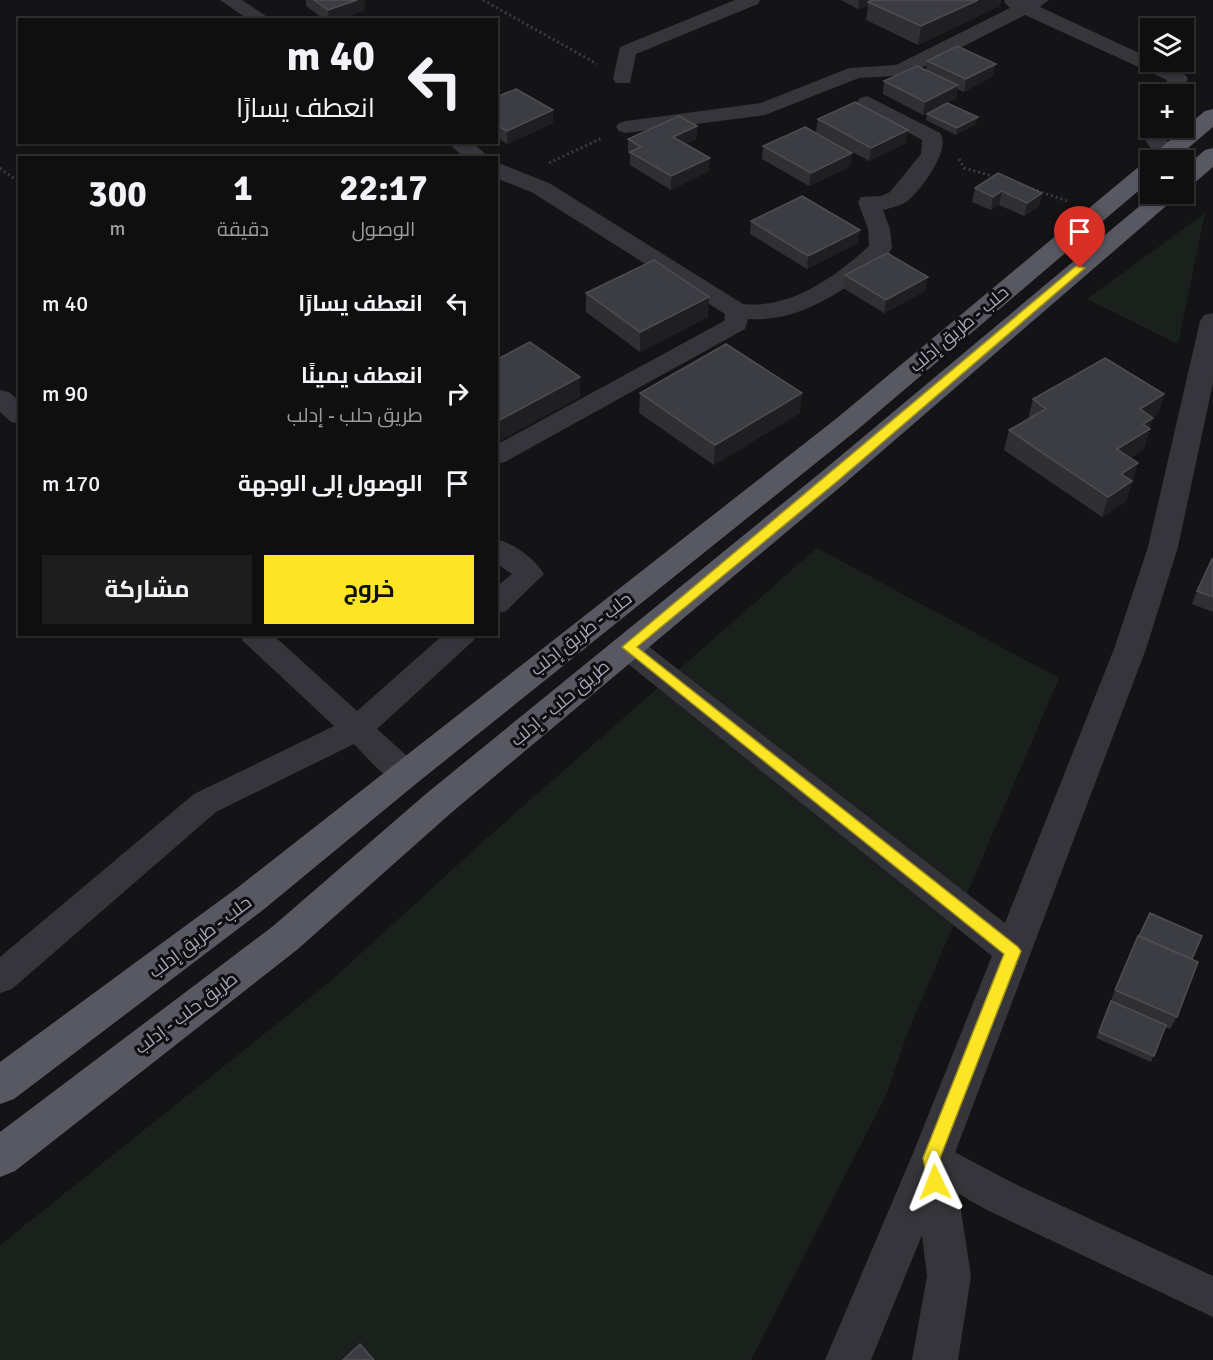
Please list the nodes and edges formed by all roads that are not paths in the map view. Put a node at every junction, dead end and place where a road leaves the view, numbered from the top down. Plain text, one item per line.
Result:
1 (229, 0) edge
2 (751, 0) edge
3 (1024, 2) edge
4 (260, 18) edge
5 (623, 79) road end
6 (1175, 84) edge
7 (867, 102) dead end
8 (1213, 116) edge
9 (626, 127) road end
10 (460, 144) edge
11 (1172, 150) edge
12 (1213, 155) edge
13 (477, 156) edge
14 (1194, 171) edge
15 (505, 173) edge
16 (1140, 177) edge
17 (1155, 204) edge
18 (737, 311) junction
19 (1213, 321) edge
20 (0, 398) edge
21 (18, 414) edge
22 (498, 455) edge
23 (498, 550) edge
24 (498, 602) edge
25 (255, 636) edge
26 (461, 636) edge
27 (628, 647) junction
28 (355, 730) junction
29 (405, 773) junction
30 (1013, 951) junction
31 (0, 978) edge
32 (0, 1086) edge
33 (0, 1157) edge
34 (932, 1158) junction
35 (1213, 1297) edge
36 (848, 1360) edge
37 (935, 1360) edge

1 - 4 street
2 - 5 street
3 - 6 street
3 - 9 street
7 - 18 street
8 - 11 highway, حلب - طريق إدلب
10 - 13 street
12 - 14 highway
15 - 18 street
16 - 29 highway, حلب - طريق إدلب
17 - 27 highway, طريق حلب - إدلب
18 - 22 street
19 - 30 street
20 - 21 street
23 - 24 street
25 - 28 street
26 - 28 street
27 - 30 street
27 - 33 highway, طريق حلب - إدلب
28 - 29 street
28 - 31 street
29 - 32 highway, حلب - طريق إدلب
30 - 34 street
34 - 35 street
34 - 36 street
34 - 37 street

